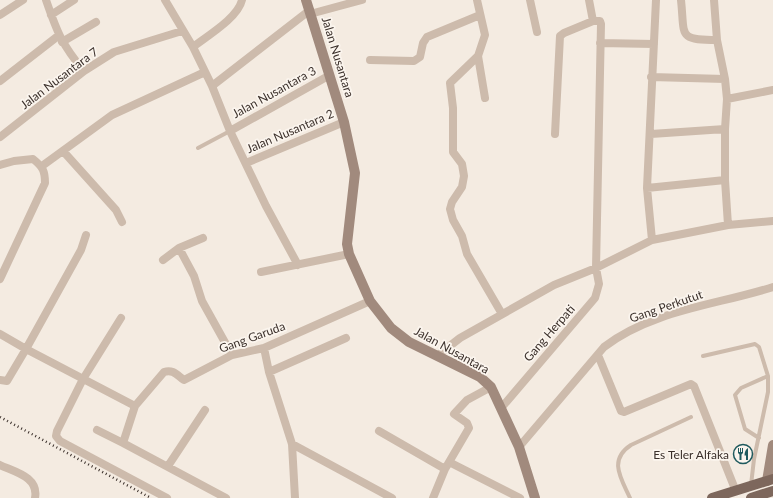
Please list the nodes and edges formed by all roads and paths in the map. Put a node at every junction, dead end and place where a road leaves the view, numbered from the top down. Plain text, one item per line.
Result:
1 (23, 0) edge
2 (46, 0) edge
3 (74, 0) edge
4 (165, 0) edge
5 (242, 0) edge
6 (362, 0) edge
7 (477, 0) edge
8 (530, 0) edge
9 (589, 0) edge
10 (656, 0) edge
11 (681, 0) edge
12 (714, 0) edge
13 (309, 8) edge
14 (0, 15) edge
15 (51, 15) junction
16 (480, 15) junction
17 (593, 21) junction
18 (96, 22) dead end
19 (182, 31) junction
20 (537, 32) dead end
21 (60, 39) junction
22 (717, 40) junction
23 (600, 43) junction
24 (654, 44) junction
25 (193, 47) junction
26 (478, 56) junction
27 (370, 60) dead end
28 (84, 71) junction
29 (205, 72) junction
30 (330, 75) junction
31 (651, 77) junction
32 (725, 79) junction
33 (0, 81) edge
34 (212, 86) junction
35 (773, 90) edge
36 (485, 98) dead end
37 (727, 99) junction
38 (344, 122) junction
39 (725, 128) junction
40 (230, 130) junction
41 (555, 134) dead end
42 (651, 134) junction
43 (0, 138) edge
44 (198, 148) dead end
45 (63, 151) junction
46 (246, 163) junction
47 (0, 165) edge
48 (42, 166) junction
49 (725, 180) junction
50 (647, 188) junction
51 (122, 222) dead end
52 (773, 222) edge
53 (728, 225) junction
54 (86, 235) dead end
55 (203, 238) dead end
56 (652, 240) junction
57 (179, 248) junction
58 (349, 254) junction
59 (164, 260) dead end
60 (298, 265) junction
61 (596, 268) junction
62 (261, 272) dead end
63 (0, 279) edge
64 (773, 287) edge
65 (370, 301) junction
66 (502, 314) junction
67 (121, 318) dead end
68 (0, 334) edge
69 (346, 338) dead end
70 (264, 348) junction
71 (26, 349) junction
72 (232, 355) junction
73 (598, 355) junction
74 (437, 356) junction
75 (703, 356) dead end
76 (269, 372) junction
77 (768, 376) junction
78 (83, 379) junction
79 (0, 380) edge
80 (491, 387) junction
81 (135, 406) junction
82 (502, 407) junction
83 (205, 410) dead end
84 (691, 417) dead end
85 (97, 430) dead end
86 (378, 431) dead end
87 (759, 438) junction
88 (123, 443) junction
89 (292, 444) junction
90 (773, 445) edge
91 (519, 447) junction
92 (0, 465) edge
93 (168, 466) junction
94 (447, 466) junction
95 (770, 480) edge
96 (751, 485) junction
97 (736, 489) junction
98 (768, 494) edge
99 (35, 498) edge
100 (167, 498) edge
101 (226, 498) edge
102 (295, 498) edge
103 (392, 498) edge
104 (433, 498) edge
105 (520, 498) edge
106 (535, 498) edge
107 (630, 498) edge
108 (712, 498) edge
109 (751, 498) edge

1 - 14 street
2 - 15 street
3 - 15 street
4 - 19 street
5 - 25 street
6 - 13 street
7 - 16 street
8 - 20 street
9 - 17 street
10 - 24 street
11 - 22 street
12 - 22 street
13 - 30 street, Jalan Nusantara
13 - 34 street
15 - 21 street
16 - 26 street
16 - 27 street
17 - 23 street, Gang Herpati
17 - 41 street
18 - 21 street
19 - 25 street
19 - 28 street, Jalan Nusantara 7
21 - 28 street
21 - 33 street
22 - 32 street
23 - 24 street
23 - 61 street, Gang Herpati
24 - 31 street
25 - 29 street
26 - 36 street
26 - 66 street
28 - 43 street, Jalan Nusantara 7
29 - 34 street
29 - 45 street
30 - 38 street, Jalan Nusantara
30 - 40 street, Jalan Nusantara 3
31 - 32 street
31 - 42 street
32 - 37 street
34 - 40 street
35 - 37 street
37 - 39 street
38 - 46 street, Jalan Nusantara 2
38 - 58 street, Jalan Nusantara
39 - 42 street
39 - 49 street
40 - 44 lane
40 - 46 street
42 - 50 street
45 - 48 street
45 - 51 street
46 - 60 street
47 - 48 street
48 - 63 street
49 - 50 street
49 - 53 street
50 - 56 street
52 - 53 street
53 - 56 street
54 - 71 street
55 - 57 street
56 - 61 street
57 - 59 street
57 - 72 street
58 - 60 street
58 - 65 street, Jalan Nusantara
60 - 62 street
61 - 66 street
61 - 82 street, Gang Herpati
64 - 73 street, Gang Perkutut
65 - 70 street, Gang Garuda
65 - 74 street, Jalan Nusantara
66 - 74 street
67 - 78 street
68 - 71 street
69 - 76 street
70 - 72 street, Gang Garuda
70 - 76 street
71 - 78 street
71 - 79 street
72 - 81 street, Gang Garuda
73 - 91 street, Gang Perkutut
73 - 97 street
74 - 80 street, Jalan Nusantara
75 - 77 lane
76 - 89 street
77 - 87 lane
77 - 87 lane
78 - 81 street
78 - 100 street
80 - 82 street, Jalan Nusantara
80 - 94 street
81 - 88 street
82 - 91 street, Jalan Nusantara
83 - 93 street
84 - 107 lane
85 - 88 street
86 - 94 street
87 - 96 lane
88 - 93 street
89 - 102 street
89 - 103 street
90 - 95 street
91 - 106 street, Jalan Nusantara
92 - 99 street
93 - 101 street
94 - 104 street
94 - 105 street
95 - 96 main road
96 - 97 main road
97 - 108 main road
98 - 109 main road

